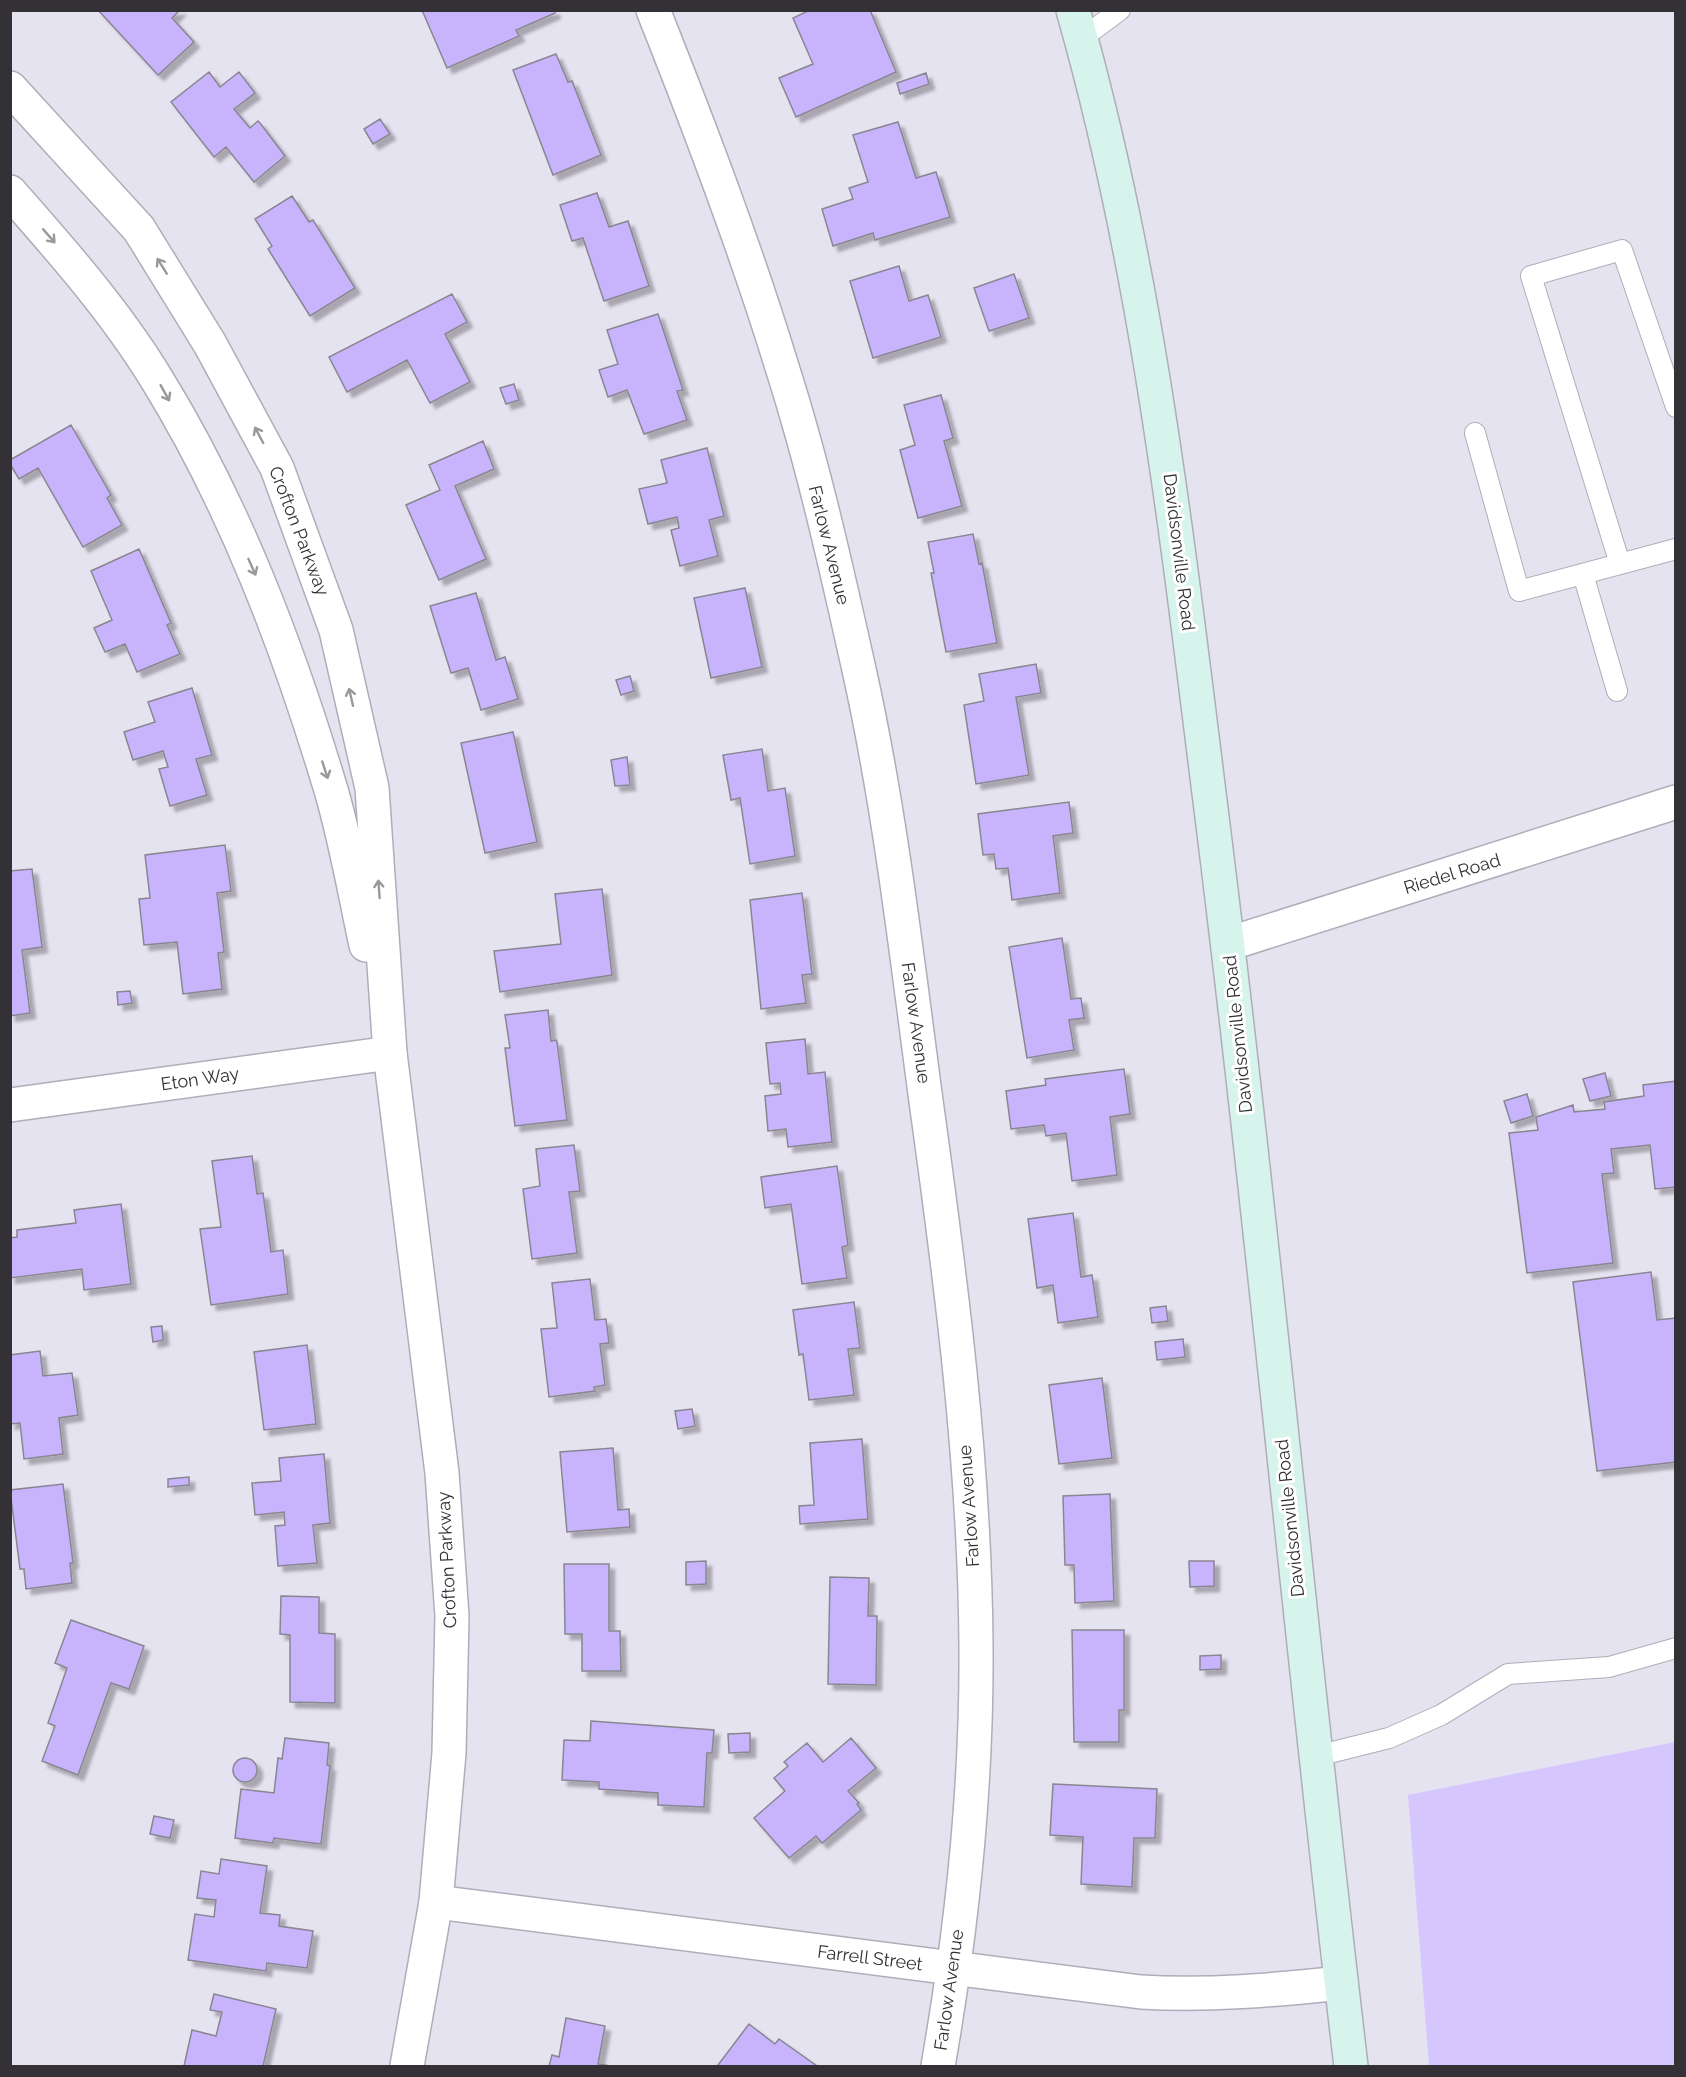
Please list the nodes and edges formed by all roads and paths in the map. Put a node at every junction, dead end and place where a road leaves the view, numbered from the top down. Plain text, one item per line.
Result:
1 (653, 10) edge
2 (1120, 10) edge
3 (1077, 25) edge
4 (10, 88) edge
5 (10, 192) edge
6 (1676, 407) edge
7 (1475, 433) dead end
8 (1676, 549) edge
9 (1620, 564) junction
10 (1582, 574) junction
11 (1617, 691) dead end
12 (1676, 802) edge
13 (1228, 944) junction
14 (390, 1053) junction
15 (10, 1105) edge
16 (1676, 1648) edge
17 (1317, 1756) junction
18 (436, 1902) junction
19 (955, 1968) junction
20 (1341, 1983) junction
21 (407, 2067) edge
22 (938, 2067) edge
23 (1351, 2067) edge

1 - 19 street, Farlow Avenue
2 - 3 lane
3 - 13 main road, Davidsonville Road
14 -> 4 street, Crofton Parkway
5 -> 14 street, Crofton Parkway
6 - 9 lane
7 - 10 lane
8 - 9 lane
9 - 10 lane
10 - 11 lane
12 - 13 street, Riedel Road
13 - 17 main road, Davidsonville Road
14 - 15 street, Eton Way
14 - 18 street, Crofton Parkway
16 - 17 lane
17 - 20 main road, Davidsonville Road
18 - 19 street, Farrell Street
18 - 21 street, Crofton Parkway
19 - 20 street, Farrell Street
19 - 22 street, Farlow Avenue
20 - 23 main road, Davidsonville Road

